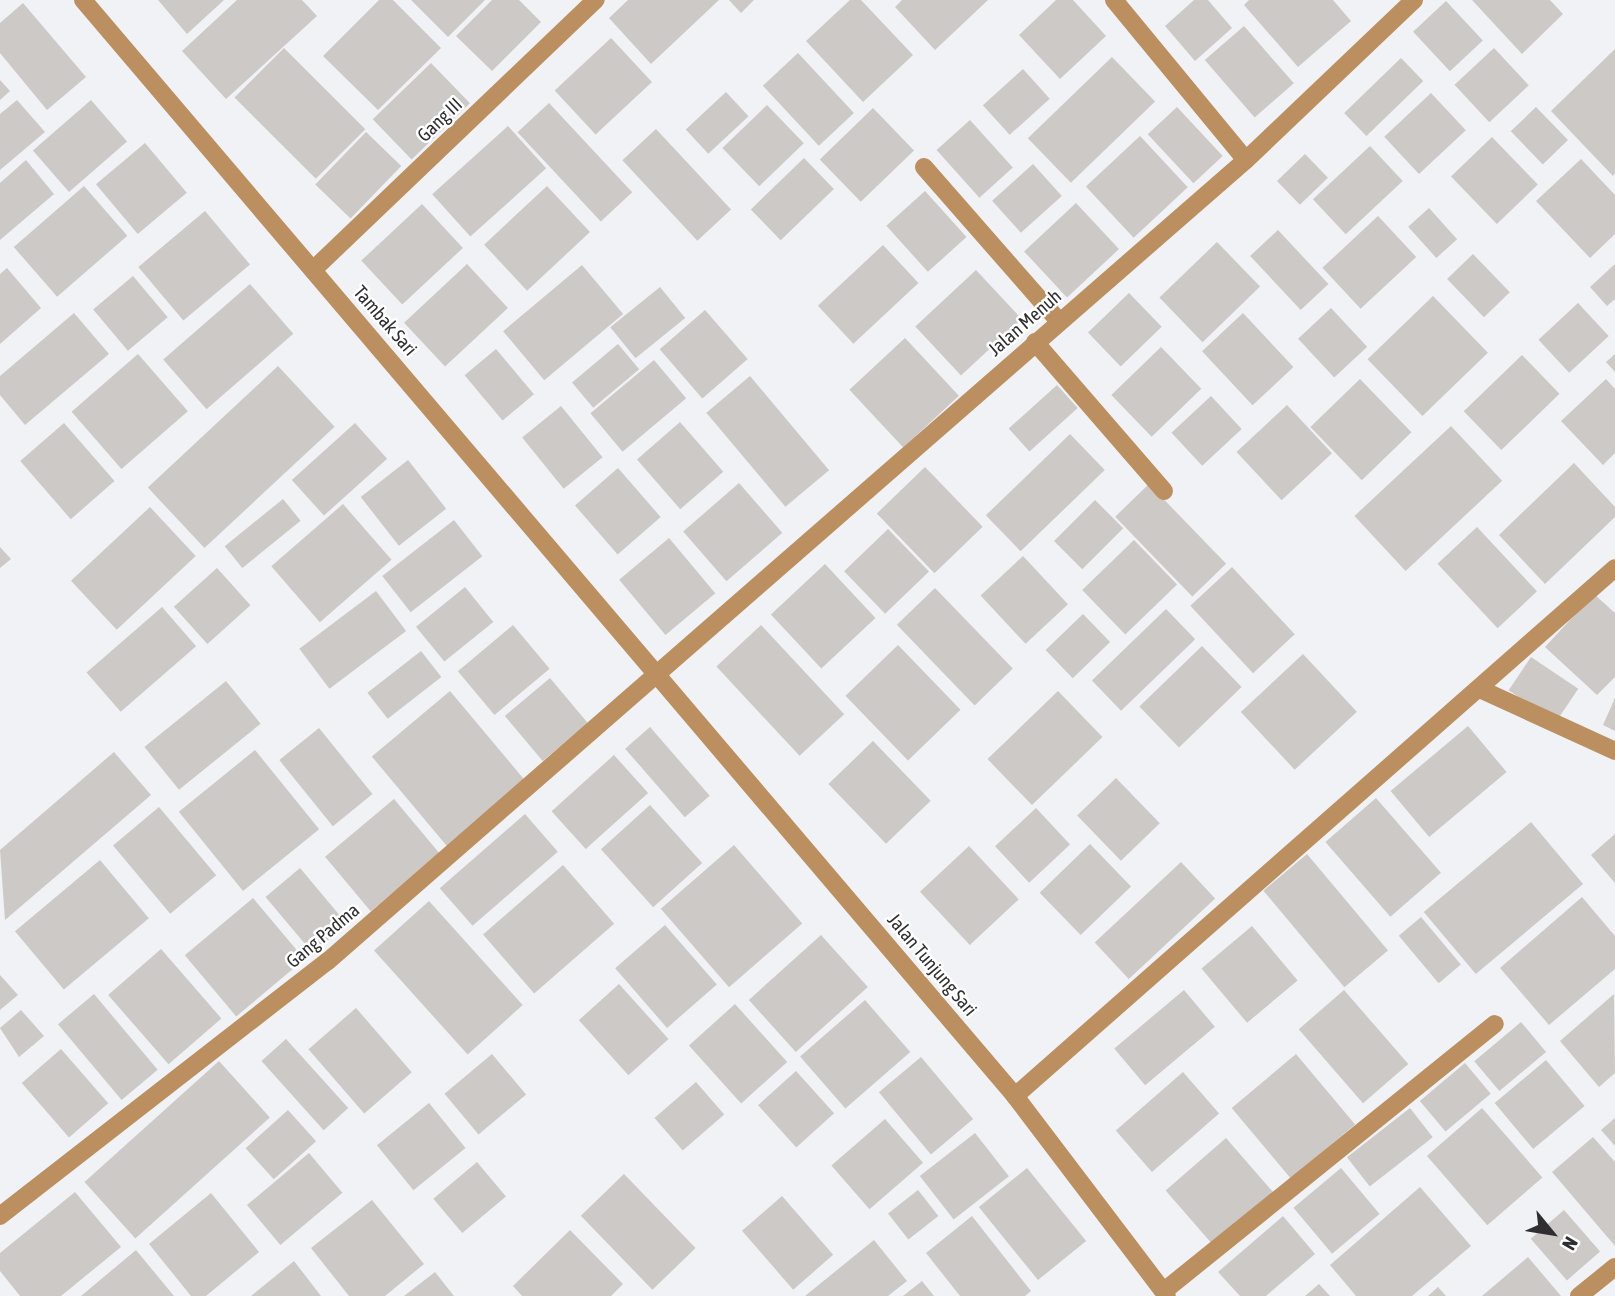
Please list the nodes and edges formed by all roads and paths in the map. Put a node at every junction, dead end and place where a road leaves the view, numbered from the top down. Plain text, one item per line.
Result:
1 (83, 0) edge
2 (596, 0) edge
3 (1114, 0) edge
4 (1414, 0) edge
5 (1246, 160) junction
6 (924, 167) dead end
7 (313, 270) junction
8 (1059, 321) junction
9 (1035, 342) junction
10 (1164, 491) dead end
11 (1615, 568) edge
12 (655, 669) junction
13 (1482, 690) junction
14 (1615, 751) edge
15 (1495, 1024) dead end
16 (1015, 1096) junction
17 (0, 1216) edge
18 (1615, 1267) edge
19 (1166, 1293) edge
20 (1579, 1296) edge

1 - 7 street, Tambak Sari
2 - 7 street, Gang III
3 - 5 street
4 - 5 street, Jalan Menuh
5 - 8 street, Jalan Menuh
6 - 8 street
7 - 12 street, Tambak Sari
8 - 9 street, Jalan Menuh
9 - 10 street
9 - 12 street, Jalan Menuh
11 - 13 street
12 - 16 street, Jalan Tunjung Sari
12 - 17 street, Gang Padma
13 - 14 street
13 - 16 street
15 - 19 street
16 - 19 street, Jalan Tunjung Sari
18 - 20 street

